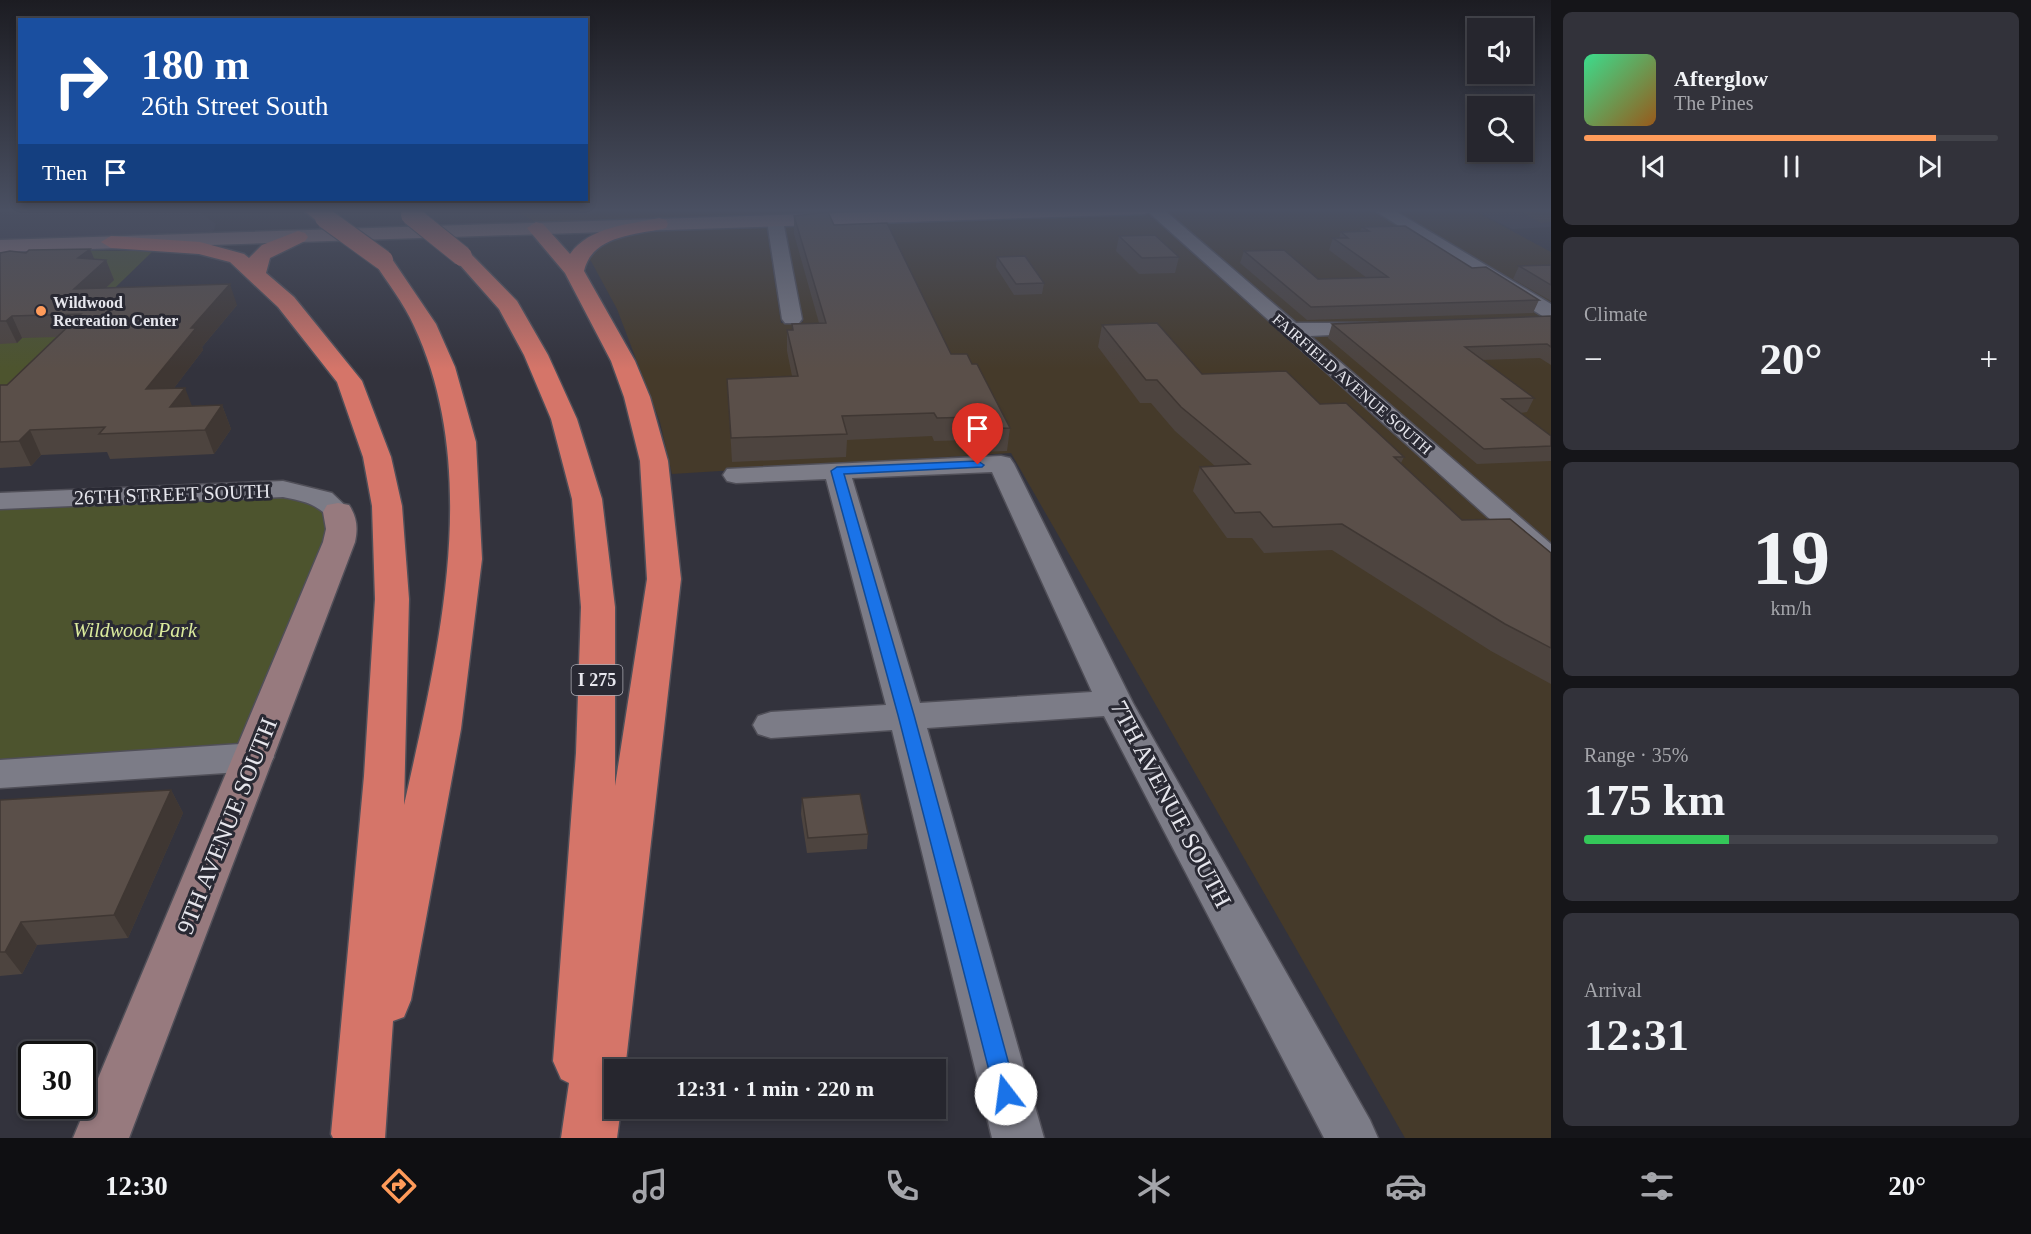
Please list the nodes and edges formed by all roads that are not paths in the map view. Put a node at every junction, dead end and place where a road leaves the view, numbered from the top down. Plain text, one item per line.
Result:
1 (242, 262) edge
2 (257, 262) edge
3 (384, 262) edge
4 (468, 262) edge
5 (566, 262) edge
6 (574, 262) edge
7 (782, 262) edge
8 (1213, 262) edge
9 (1467, 262) edge
10 (574, 271) junction
11 (256, 274) junction
12 (1551, 313) edge
13 (792, 319) dead end
14 (1551, 321) edge
15 (1527, 322) edge
16 (1397, 326) edge
17 (1290, 330) junction
18 (837, 471) junction
19 (736, 476) dead end
20 (0, 501) edge
21 (339, 512) joint
22 (1551, 559) edge
23 (1115, 703) junction
24 (906, 715) junction
25 (771, 724) dead end
26 (255, 757) junction
27 (0, 774) edge
28 (359, 1136) edge
29 (101, 1138) edge
30 (576, 1138) edge
31 (589, 1138) edge
32 (1018, 1138) edge
33 (1352, 1138) edge

1 - 11 highway
2 - 11 highway
3 - 28 highway, bridge
4 - 30 highway, I 275, bridge
5 - 10 highway
6 - 10 highway
7 - 13 street
8 - 17 street, FAIRFIELD AVENUE SOUTH
9 - 12 street
10 - 31 highway
11 - 28 highway
14 - 15 street
16 - 17 street
17 - 22 street, FAIRFIELD AVENUE SOUTH
18 - 19 street
18 - 23 street, 7TH AVENUE SOUTH
18 - 24 street
20 - 21 street, 26TH STREET SOUTH
21 - 26 street, 9TH AVENUE SOUTH
23 - 24 street
23 - 33 street, 7TH AVENUE SOUTH
24 - 25 street
24 - 32 street
26 - 27 street
26 - 29 street, 9TH AVENUE SOUTH

